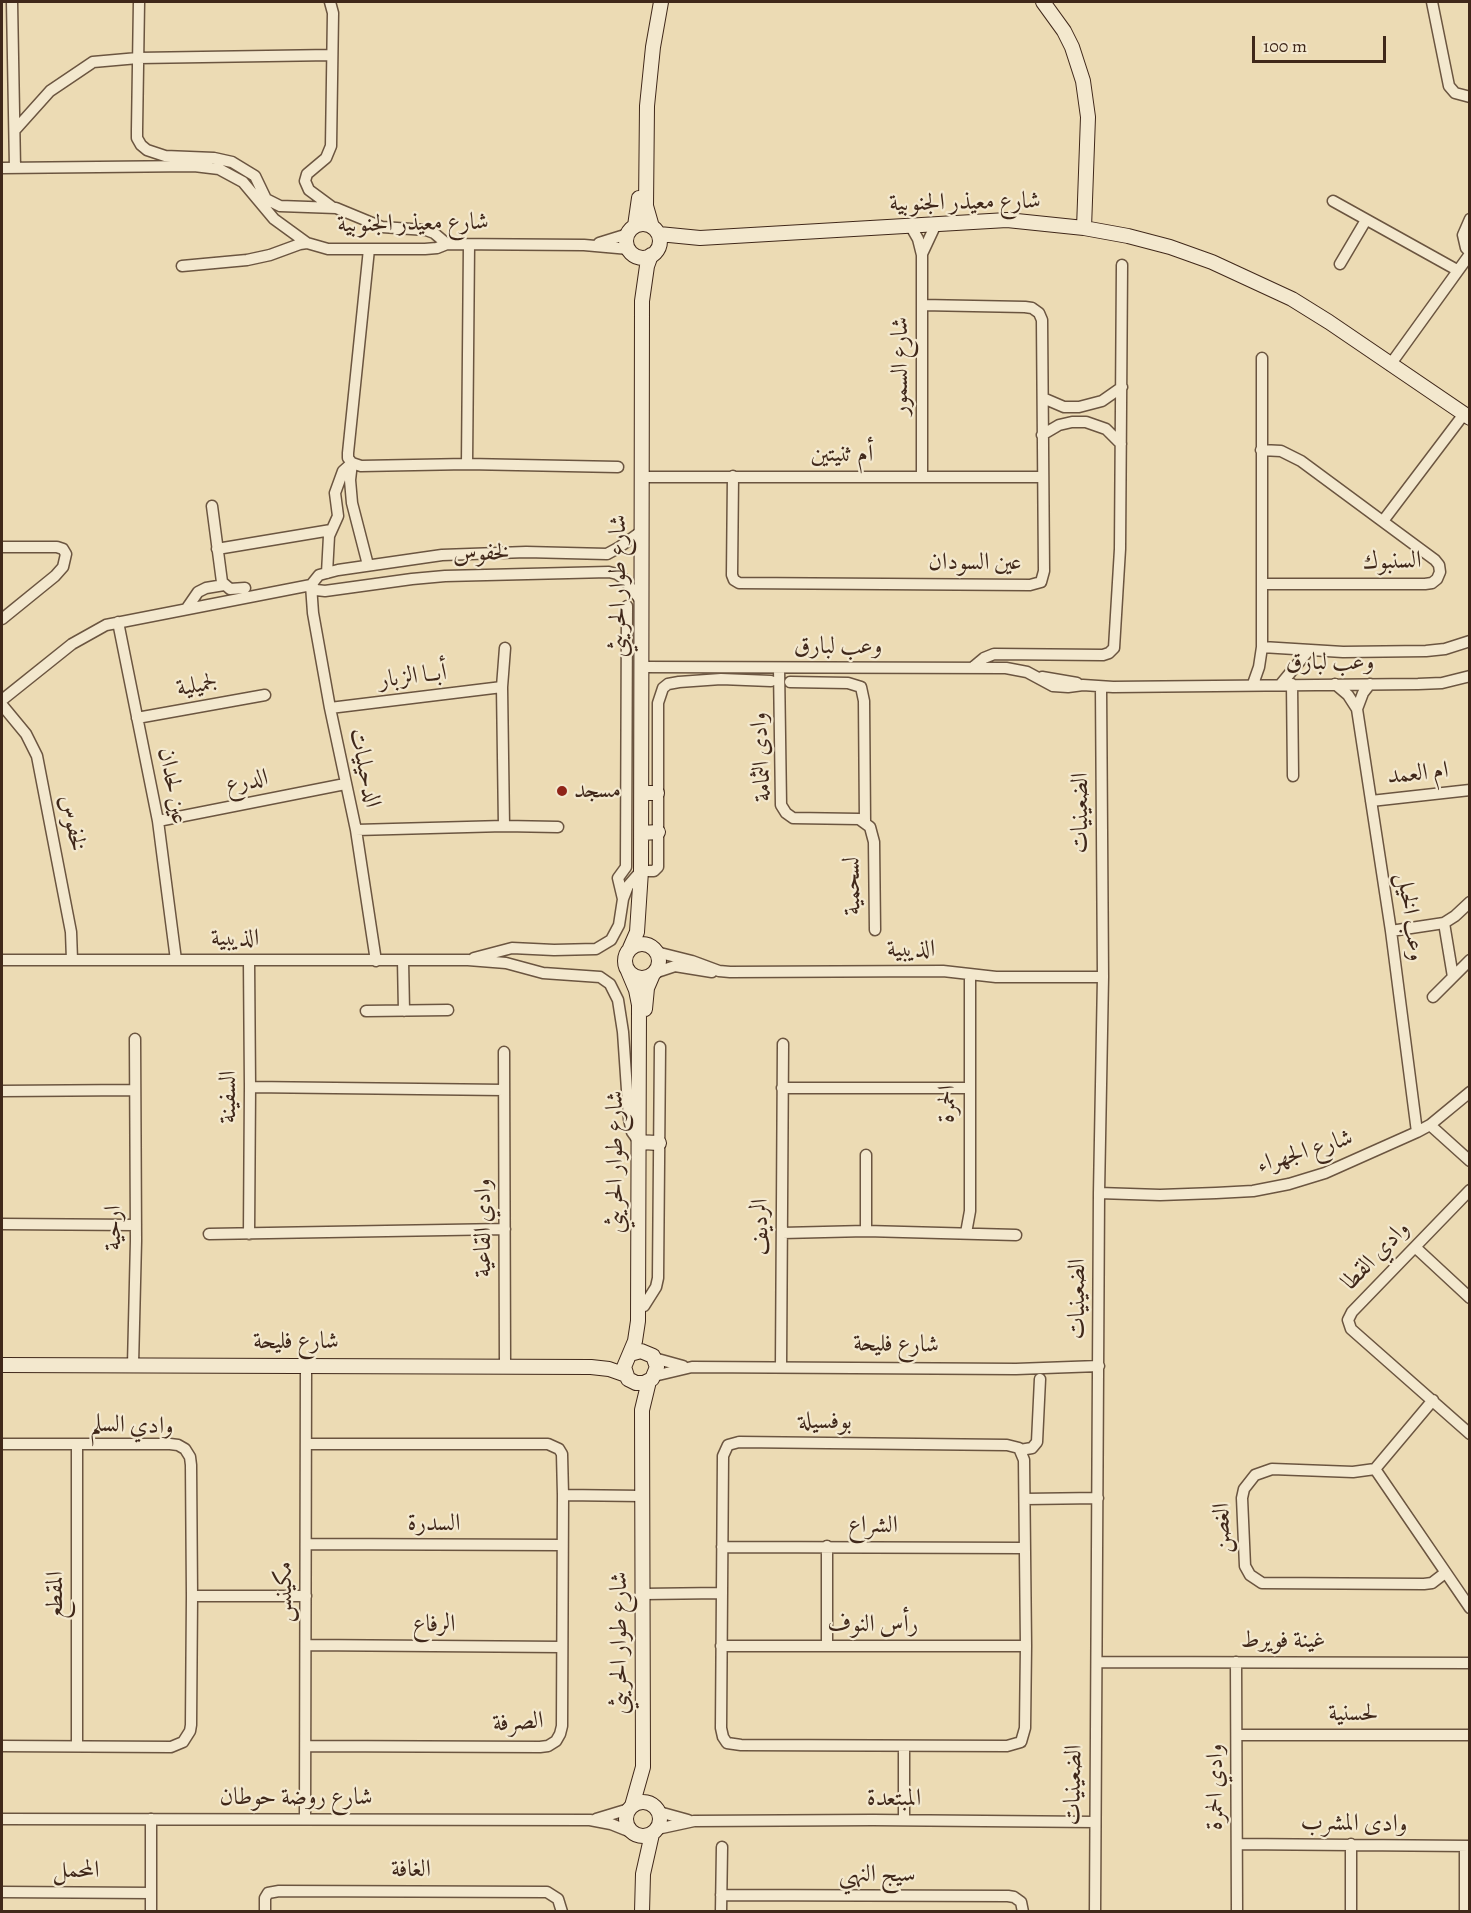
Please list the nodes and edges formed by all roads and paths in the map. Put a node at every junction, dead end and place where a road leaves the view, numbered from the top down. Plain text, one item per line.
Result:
1 (12, 2) edge
2 (139, 2) edge
3 (330, 2) edge
4 (654, 2) edge
5 (661, 2) edge
6 (1043, 2) edge
7 (1432, 2) edge
8 (332, 55) junction
9 (138, 58) junction
10 (1470, 97) edge
11 (15, 129) junction
12 (2, 168) edge
13 (15, 168) junction
14 (1333, 201) dead end
15 (332, 207) junction
16 (1470, 219) edge
17 (1366, 220) junction
18 (936, 224) junction
19 (910, 225) junction
20 (1084, 228) junction
21 (632, 230) junction
22 (655, 230) junction
23 (700, 238) junction
24 (306, 243) junction
25 (447, 244) junction
26 (469, 244) junction
27 (584, 244) junction
28 (369, 249) junction
29 (631, 252) junction
30 (1470, 253) edge
31 (654, 254) junction
32 (922, 255) junction
33 (1340, 264) dead end
34 (1122, 265) dead end
35 (182, 266) dead end
36 (1457, 270) junction
37 (642, 301) junction
38 (922, 305) junction
39 (1262, 358) dead end
40 (1390, 365) junction
41 (1122, 387) junction
42 (1043, 399) junction
43 (1079, 407) junction
44 (1467, 416) edge
45 (1079, 422) junction
46 (1042, 435) junction
47 (1121, 444) junction
48 (1261, 450) junction
49 (352, 463) junction
50 (467, 464) junction
51 (618, 467) dead end
52 (733, 476) junction
53 (642, 477) junction
54 (922, 477) junction
55 (1042, 477) junction
56 (212, 506) dead end
57 (1383, 521) junction
58 (331, 530) junction
59 (642, 531) junction
60 (2, 548) edge
61 (217, 549) junction
62 (368, 565) junction
63 (327, 573) junction
64 (1262, 584) junction
65 (311, 585) junction
66 (245, 588) dead end
67 (228, 591) junction
68 (642, 602) junction
69 (627, 606) dead end
70 (187, 608) junction
71 (2, 619) edge
72 (118, 622) junction
73 (1470, 641) edge
74 (1262, 647) junction
75 (505, 648) dead end
76 (1309, 650) junction
77 (642, 667) junction
78 (779, 668) junction
79 (972, 668) junction
80 (1470, 676) edge
81 (771, 681) dead end
82 (790, 682) dead end
83 (1252, 684) junction
84 (1287, 684) junction
85 (1335, 684) junction
86 (1370, 684) junction
87 (502, 687) junction
88 (1101, 687) junction
89 (265, 695) dead end
90 (2, 700) edge
91 (2, 705) edge
92 (330, 708) junction
93 (1357, 709) junction
94 (137, 718) junction
95 (1293, 776) dead end
96 (345, 784) junction
97 (1470, 790) edge
98 (642, 793) junction
99 (657, 793) junction
100 (1371, 801) junction
101 (158, 821) junction
102 (865, 822) junction
103 (504, 826) junction
104 (558, 827) dead end
105 (356, 830) junction
106 (658, 832) junction
107 (642, 833) junction
108 (641, 871) junction
109 (623, 899) junction
110 (1470, 902) edge
111 (1444, 923) junction
112 (875, 930) dead end
113 (1391, 931) junction
114 (630, 948) junction
115 (506, 949) junction
116 (654, 950) junction
117 (2, 960) edge
118 (72, 960) junction
119 (176, 960) junction
120 (403, 960) junction
121 (468, 960) junction
122 (1470, 960) edge
123 (249, 961) junction
124 (376, 961) junction
125 (506, 963) junction
126 (627, 970) junction
127 (719, 971) junction
128 (654, 973) junction
129 (970, 974) junction
130 (1102, 977) junction
131 (1453, 977) junction
132 (1433, 997) dead end
133 (448, 1010) dead end
134 (366, 1011) dead end
135 (404, 1011) junction
136 (135, 1039) dead end
137 (783, 1044) dead end
138 (660, 1047) dead end
139 (504, 1052) dead end
140 (250, 1087) junction
141 (782, 1088) junction
142 (969, 1088) junction
143 (2, 1090) edge
144 (135, 1090) junction
145 (504, 1090) junction
146 (1470, 1092) edge
147 (1430, 1125) junction
148 (1417, 1132) junction
149 (642, 1142) junction
150 (659, 1143) junction
151 (866, 1155) dead end
152 (1470, 1161) edge
153 (1470, 1190) edge
154 (1099, 1193) junction
155 (2, 1224) edge
156 (136, 1225) junction
157 (505, 1229) junction
158 (866, 1231) junction
159 (782, 1233) junction
160 (966, 1233) junction
161 (209, 1234) dead end
162 (249, 1234) junction
163 (1016, 1234) dead end
164 (1415, 1247) junction
165 (1470, 1298) edge
166 (644, 1306) junction
167 (628, 1356) junction
168 (653, 1356) junction
169 (2, 1365) edge
170 (133, 1365) junction
171 (306, 1365) junction
172 (505, 1366) junction
173 (1099, 1366) junction
174 (591, 1367) junction
175 (692, 1367) junction
176 (781, 1367) junction
177 (629, 1378) junction
178 (652, 1379) junction
179 (1040, 1379) dead end
180 (1433, 1400) junction
181 (642, 1410) junction
182 (1470, 1434) edge
183 (2, 1444) edge
184 (77, 1444) junction
185 (306, 1444) junction
186 (1020, 1450) junction
187 (1375, 1469) junction
188 (563, 1495) junction
189 (642, 1496) junction
190 (1098, 1498) junction
191 (1024, 1499) junction
192 (306, 1544) junction
193 (562, 1545) junction
194 (827, 1546) junction
195 (722, 1547) junction
196 (1024, 1548) junction
197 (1446, 1573) junction
198 (721, 1593) junction
199 (643, 1594) junction
200 (192, 1596) junction
201 (306, 1596) junction
202 (1470, 1608) edge
203 (306, 1645) junction
204 (721, 1646) junction
205 (561, 1647) junction
206 (827, 1647) junction
207 (1026, 1647) junction
208 (1097, 1662) junction
209 (1236, 1662) junction
210 (1470, 1662) edge
211 (1237, 1735) junction
212 (1470, 1735) edge
213 (2, 1746) edge
214 (77, 1746) junction
215 (307, 1746) junction
216 (904, 1746) junction
217 (643, 1767) junction
218 (631, 1808) junction
219 (657, 1810) junction
220 (2, 1819) edge
221 (151, 1819) junction
222 (305, 1819) junction
223 (590, 1820) junction
224 (904, 1820) junction
225 (694, 1821) junction
226 (1095, 1822) junction
227 (632, 1832) junction
228 (655, 1832) junction
229 (1237, 1844) junction
230 (1351, 1844) junction
231 (1468, 1846) edge
232 (722, 1847) dead end
233 (642, 1874) junction
234 (2, 1892) edge
235 (151, 1893) junction
236 (721, 1895) junction
237 (151, 1911) edge
238 (265, 1911) edge
239 (562, 1911) edge
240 (642, 1911) edge
241 (721, 1911) edge
242 (1023, 1911) edge
243 (1095, 1911) edge
244 (1237, 1911) edge
245 (1351, 1911) edge
246 (1465, 1911) edge

1 - 11 street
2 - 9 street
3 - 8 street
4 - 21 street
5 - 22 street
6 - 20 street
7 - 10 street
8 - 9 street
8 - 15 street
9 - 11 street
9 - 15 street
11 - 13 street
12 - 13 street
13 - 24 street
14 - 17 street
15 - 25 street
16 - 30 street
17 - 33 street
17 - 36 street
18 - 19 street, شارع معيذر الجنوبية
18 - 20 street, شارع معيذر الجنوبية
18 - 32 street, شارع السمور
19 - 23 street, شارع معيذر الجنوبية
19 - 32 street, شارع السمور
20 - 40 street, شارع معيذر الجنوبية
21 - 22 street
21 - 27 street, شارع معيذر الجنوبية
21 - 29 street
22 - 23 street, شارع معيذر الجنوبية
22 - 31 street
23 - 31 street, شارع معيذر الجنوبية
24 - 28 street, شارع معيذر الجنوبية
24 - 35 street, شارع معيذر الجنوبية
25 - 26 street, شارع معيذر الجنوبية
25 - 28 street, شارع معيذر الجنوبية
26 - 27 street, شارع معيذر الجنوبية
26 - 50 street
27 - 29 street, شارع معيذر الجنوبية
28 - 49 street
29 - 31 street
29 - 37 street, شارع طوار الحريثي
30 - 36 street
31 - 37 street, شارع طوار الحريثي
32 - 38 street, شارع السمور
34 - 41 street
36 - 40 street
37 - 53 street, شارع طوار الحريثي
38 - 42 street, عين السودان
38 - 54 street, شارع السمور
39 - 48 street
40 - 44 street, شارع معيذر الجنوبية
41 - 43 street
41 - 47 street
42 - 43 street
42 - 46 street, عين السودان
43 - 45 street
44 - 57 street, السنبوك
45 - 46 street
45 - 47 street
46 - 55 street, عين السودان
47 - 79 street
48 - 57 street, السنبوك
48 - 64 street
49 - 50 street
49 - 58 street
49 - 62 street
50 - 51 street
52 - 53 street, أم ثنيتين
52 - 54 street, أم ثنيتين
52 - 55 street, عين السودان
53 - 59 street, شارع طوار الحريثي
54 - 55 street, أم ثنيتين
56 - 61 street
57 - 64 street, السنبوك
58 - 61 street
58 - 63 street
59 - 62 street, لخفوس
59 - 68 street, شارع طوار الحريثي
60 - 71 street
61 - 67 street
62 - 63 street, لخفوس
63 - 65 street, لخفوس
64 - 74 street
65 - 67 street, لخفوس
65 - 68 street, لخفوس
65 - 92 street, الدحيليات
66 - 67 street
67 - 70 street, لخفوس
67 - 70 street
68 - 77 street, شارع طوار الحريثي
69 - 109 street
70 - 72 street, لخفوس
72 - 90 street, لخفوس
72 - 94 street, عين لحدان
73 - 76 street
74 - 76 street
74 - 83 street
75 - 87 street
76 - 84 street
77 - 78 street, وعب لبارق
77 - 98 street, شارع طوار الحريثي
78 - 79 street, وعب لبارق
78 - 102 street, وادى الثمامة
79 - 88 street, وعب لبارق
80 - 86 street, وعب لبارق
81 - 99 street
82 - 102 street
83 - 84 street, وعب لبارق
83 - 88 street, وعب لبارق
84 - 85 street, وعب لبارق
84 - 95 street
85 - 86 street, وعب لبارق
85 - 93 street
86 - 93 street
87 - 92 street, أبــا الزبار
87 - 103 street
88 - 130 street, الضعينيات
89 - 94 street, لجميلية
91 - 118 street, لخفوس
92 - 96 street, الدحيليات
93 - 100 street, وعب الخيل
94 - 101 street, عين لحدان
96 - 101 street, الدرع
96 - 105 street, الدحيليات
97 - 100 street, ام العمد
98 - 99 street
98 - 107 street, شارع طوار الحريثي
99 - 106 street
100 - 113 street, وعب الخيل
101 - 119 street, عين لحدان
102 - 112 street, لسحمية
103 - 104 street
103 - 105 street
105 - 124 street, الدحيليات
106 - 107 street
106 - 108 street, الذيبية
107 - 108 street, شارع طوار الحريثي
108 - 109 street, الذيبية
108 - 114 street, شارع طوار الحريثي
108 - 116 street, شارع طوار الحريثي
109 - 115 street, الذيبية
110 - 111 street
111 - 113 street
111 - 131 street
113 - 148 street, وعب الخيل
114 - 116 street
114 - 126 street
115 - 121 street, الذيبية
115 - 125 street
116 - 127 street, الذيبية
116 - 128 street
117 - 118 street, الذيبية
118 - 119 street, الذيبية
119 - 123 street, الذيبية
120 - 121 street, الذيبية
120 - 124 street, الذيبية
120 - 135 street
121 - 125 street, الذيبية
122 - 131 street
123 - 124 street, الذيبية
123 - 140 street, السفينة
125 - 149 street, الذيبية
126 - 128 street
126 - 149 street, شارع طوار الحريثي
127 - 128 street, الذيبية
127 - 129 street, الذيبية
128 - 149 street, شارع طوار الحريثي
129 - 130 street, الذيبية
129 - 142 street, الحمرة
130 - 154 street, الضعينيات
131 - 132 street
133 - 135 street
134 - 135 street
136 - 144 street, ارحية
137 - 141 street, الرديف
138 - 150 street
139 - 145 street, وادي القاعية
140 - 145 street
140 - 162 street, السفينة
141 - 142 street
141 - 159 street, الرديف
142 - 160 street, الحمرة
143 - 144 street
144 - 156 street, ارحية
145 - 157 street, وادي القاعية
146 - 147 street, شارع الجهراء
147 - 148 street, شارع الجهراء
147 - 152 street
148 - 154 street, شارع الجهراء
149 - 150 street
149 - 166 street, شارع طوار الحريثي
149 - 167 street, شارع طوار الحريثي
150 - 166 street
151 - 158 street
153 - 164 street, وادي القطا
154 - 173 street, الضعينيات
155 - 156 street
156 - 170 street, ارحية
157 - 162 street
157 - 172 street, وادي القاعية
158 - 159 street
158 - 160 street
159 - 176 street, الرديف
160 - 163 street
161 - 162 street
164 - 165 street
164 - 180 street, وادي القطا
166 - 168 street, شارع طوار الحريثي
167 - 168 street
167 - 174 street, شارع فليحة
167 - 177 street
168 - 175 street, شارع فليحة
168 - 178 street
169 - 170 street, شارع فليحة
170 - 171 street, شارع فليحة
171 - 172 street, شارع فليحة
171 - 185 street, مكينس
172 - 174 street, شارع فليحة
173 - 176 street, شارع فليحة
173 - 190 street, الضعينيات
174 - 177 street, شارع فليحة
175 - 176 street, شارع فليحة
175 - 178 street, شارع فليحة
177 - 178 street
177 - 181 street, شارع طوار الحريثي
178 - 181 street, شارع طوار الحريثي
179 - 186 street
180 - 182 street, وادي القطا
180 - 187 street
181 - 189 street, شارع طوار الحريثي
183 - 184 street, وادي السلم
184 - 200 street, وادي السلم
184 - 214 street, المقطع
185 - 188 street, الصرفة
185 - 192 street, مكينس
186 - 191 street, بوفسيلة
186 - 195 street, بوفسيلة
187 - 197 street
187 - 197 street, الغصن
188 - 189 street
188 - 193 street, الصرفة
189 - 199 street, شارع طوار الحريثي
190 - 191 street
190 - 208 street, الضعينيات
191 - 196 street, بوفسيلة
192 - 193 street, السدرة
192 - 201 street, مكينس
193 - 205 street, الصرفة
194 - 195 street, الشراع
194 - 196 street, الشراع
194 - 206 street
195 - 198 street, بوفسيلة
196 - 207 street, بوفسيلة
197 - 202 street
198 - 199 street
198 - 204 street, بوفسيلة
199 - 217 street, شارع طوار الحريثي
200 - 201 street
200 - 214 street, وادي السلم
201 - 203 street, مكينس
203 - 205 street, الرفاع
203 - 215 street, مكينس
204 - 206 street, رأس النوف
204 - 216 street, بوفسيلة
205 - 215 street, الصرفة
206 - 207 street, رأس النوف
207 - 216 street, بوفسيلة
208 - 209 street, غينة فويرط
208 - 226 street, الضعينيات
209 - 210 street, غينة فويرط
209 - 211 street, وادي الحمرة
211 - 212 street, لحسنية
211 - 229 street, وادي الحمرة
213 - 214 street, وادي السلم
215 - 222 street, مكينس
216 - 224 street
217 - 218 street, شارع طوار الحريثي
217 - 219 street, شارع طوار الحريثي
218 - 219 street
218 - 223 street, شارع روضة حوطان
218 - 227 street
219 - 225 street, المبتعدة
219 - 228 street
220 - 221 street, شارع روضة حوطان
221 - 222 street, شارع روضة حوطان
221 - 235 street
222 - 223 street, شارع روضة حوطان
223 - 227 street, شارع روضة حوطان
224 - 225 street, المبتعدة
224 - 226 street, المبتعدة
225 - 228 street, المبتعدة
226 - 243 street, الضعينيات
227 - 228 street
227 - 233 street
228 - 233 street
229 - 230 street, وادى المشرب
229 - 244 street, وادي الحمرة
230 - 231 street, وادى المشرب
230 - 245 street
231 - 246 street
232 - 236 street
233 - 240 street
234 - 235 street, المحمل
235 - 237 street
236 - 241 street
236 - 242 street, سيج النهي
238 - 239 street, الغافة

